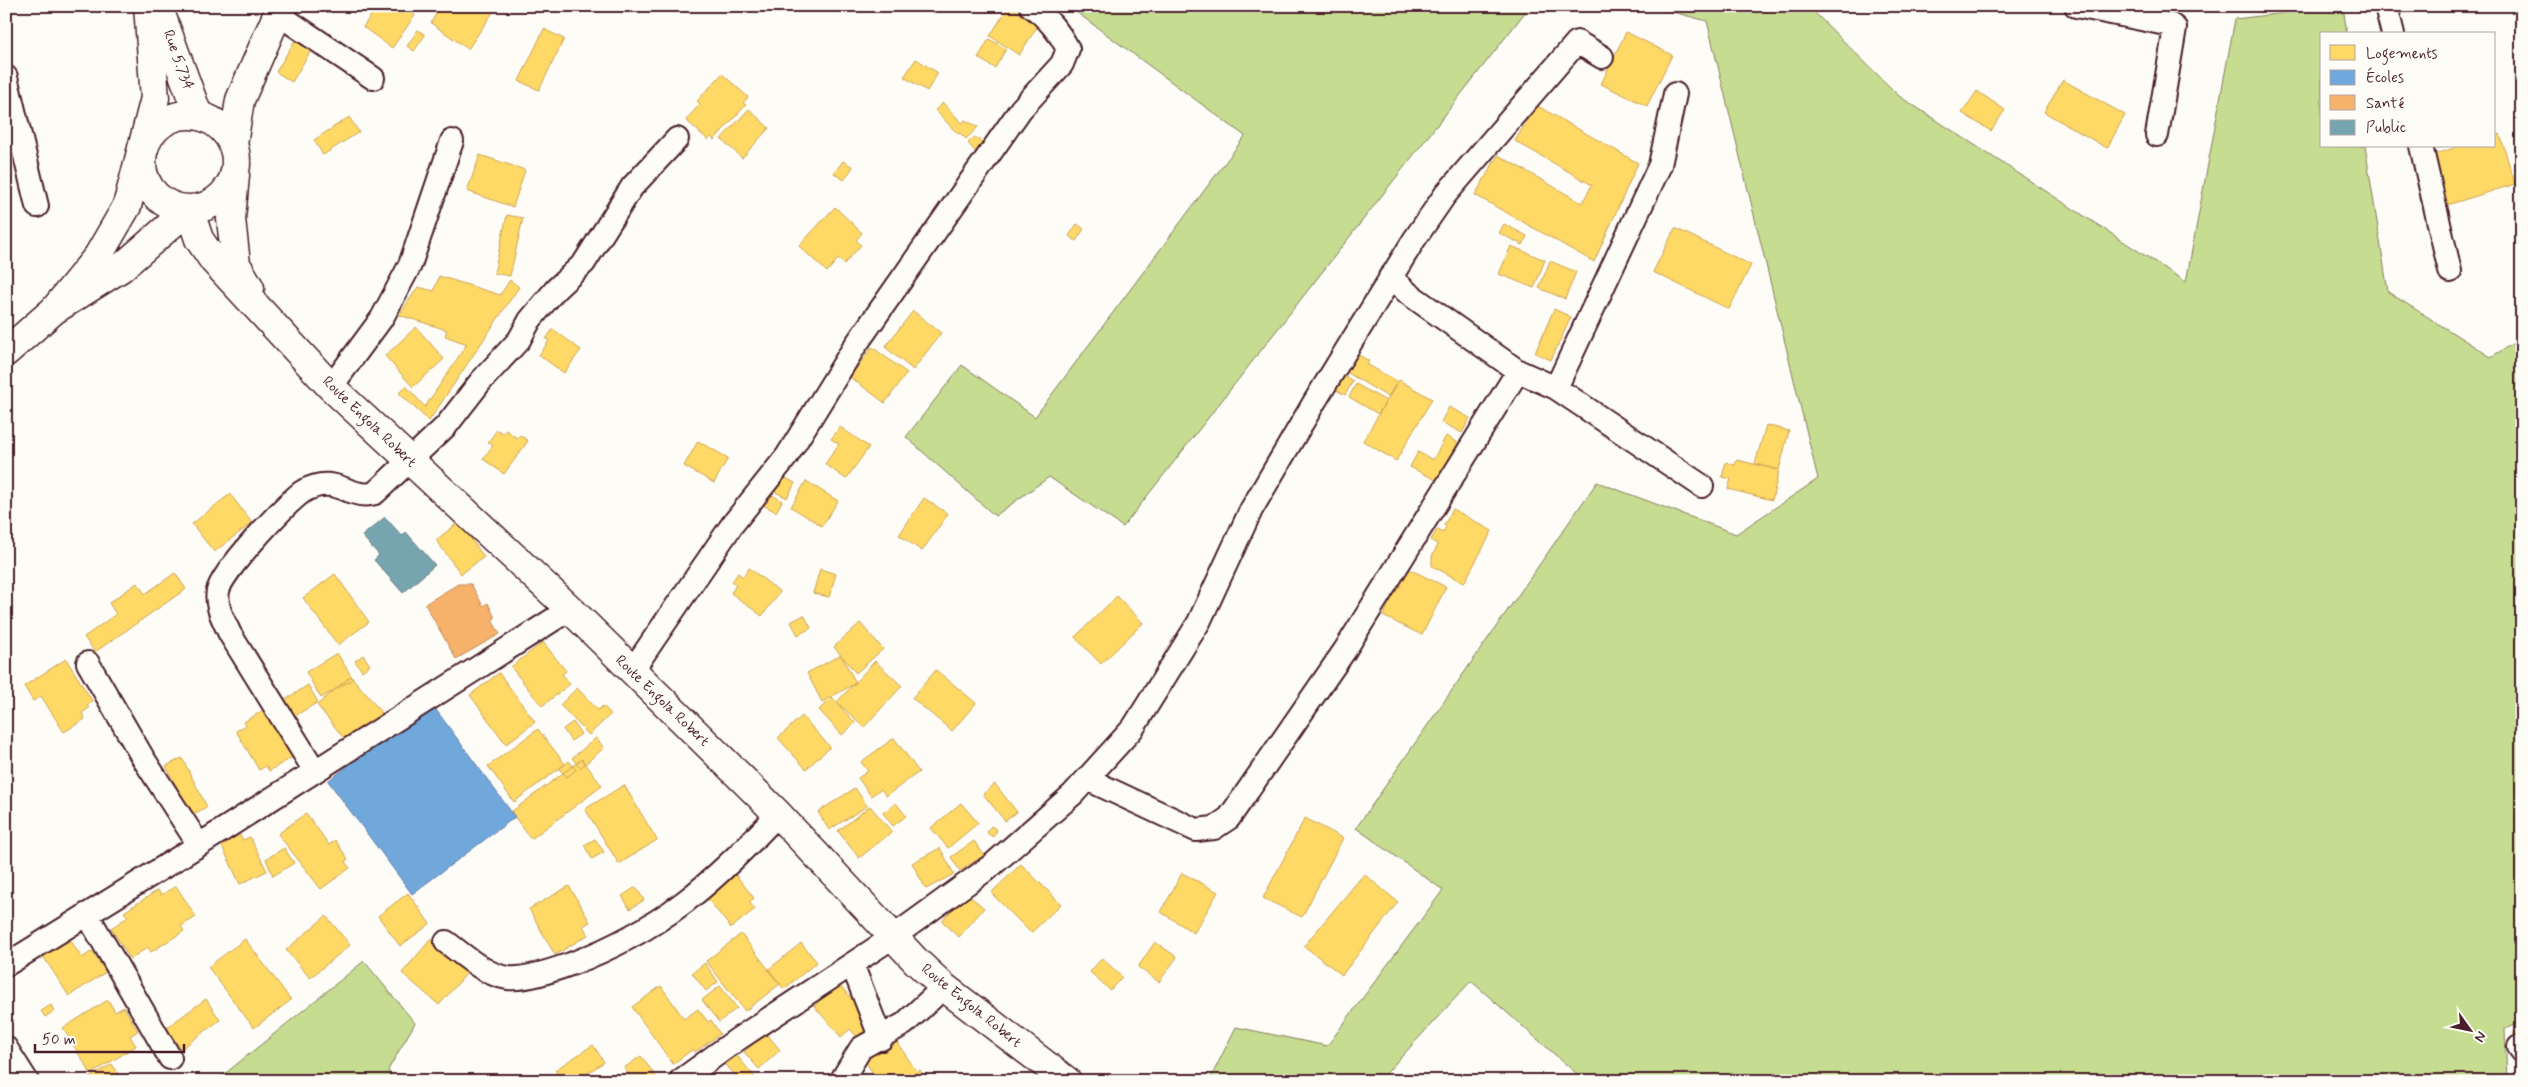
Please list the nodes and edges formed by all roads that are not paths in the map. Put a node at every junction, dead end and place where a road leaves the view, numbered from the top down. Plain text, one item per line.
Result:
1 (148, 6) edge
2 (158, 6) edge
3 (1031, 6) edge
4 (2076, 6) edge
5 (2386, 6) edge
6 (278, 9) edge
7 (2392, 32) edge
8 (1602, 57) dead end
9 (6, 77) edge
10 (373, 78) dead end
11 (1675, 94) dead end
12 (205, 118) junction
13 (2157, 135) dead end
14 (677, 139) dead end
15 (452, 141) dead end
16 (233, 144) junction
17 (144, 148) junction
18 (2421, 148) edge
19 (235, 170) junction
20 (37, 206) dead end
21 (189, 209) junction
22 (2450, 271) dead end
23 (1390, 277) junction
24 (54, 310) junction
25 (264, 314) junction
26 (6, 352) edge
27 (1518, 371) junction
28 (331, 387) junction
29 (1556, 388) junction
30 (408, 461) junction
31 (1702, 486) dead end
32 (570, 609) junction
33 (88, 663) dead end
34 (632, 671) junction
35 (315, 771) junction
36 (1087, 779) junction
37 (778, 814) junction
38 (199, 845) junction
39 (87, 914) junction
40 (893, 936) junction
41 (446, 942) dead end
42 (852, 964) junction
43 (6, 965) edge
44 (944, 986) junction
45 (881, 1039) junction
46 (6, 1048) edge
47 (170, 1058) dead end
48 (26, 1081) edge
49 (680, 1081) edge
50 (841, 1081) edge
51 (1067, 1081) edge

1 - 17 street
2 - 12 street, Rue 5.734
3 - 34 street
4 - 13 street
5 - 7 street
6 - 10 street
6 - 12 street
6 - 16 street
8 - 23 street
9 - 20 street
11 - 29 street
12 - 16 street
12 - 17 street
14 - 30 street
15 - 28 street
16 - 19 street
17 - 21 street
17 - 24 street
18 - 22 street
19 - 21 street
19 - 25 street, Route Engola Robert
21 - 24 street
21 - 25 street, Route Engola Robert
23 - 27 street
23 - 36 street
24 - 26 street
25 - 28 street, Route Engola Robert
27 - 29 street
27 - 36 street
28 - 30 street, Route Engola Robert
29 - 31 street
30 - 32 street, Route Engola Robert
30 - 35 street
32 - 34 street, Route Engola Robert
32 - 35 street
33 - 38 street
34 - 37 street, Route Engola Robert
35 - 38 street
36 - 40 street
37 - 40 street, Route Engola Robert
37 - 41 street
38 - 39 street
39 - 43 street
39 - 47 street
40 - 42 street
40 - 44 street, Route Engola Robert
42 - 45 street
42 - 49 street
44 - 45 street
44 - 51 street, Route Engola Robert
45 - 50 street
46 - 48 street

